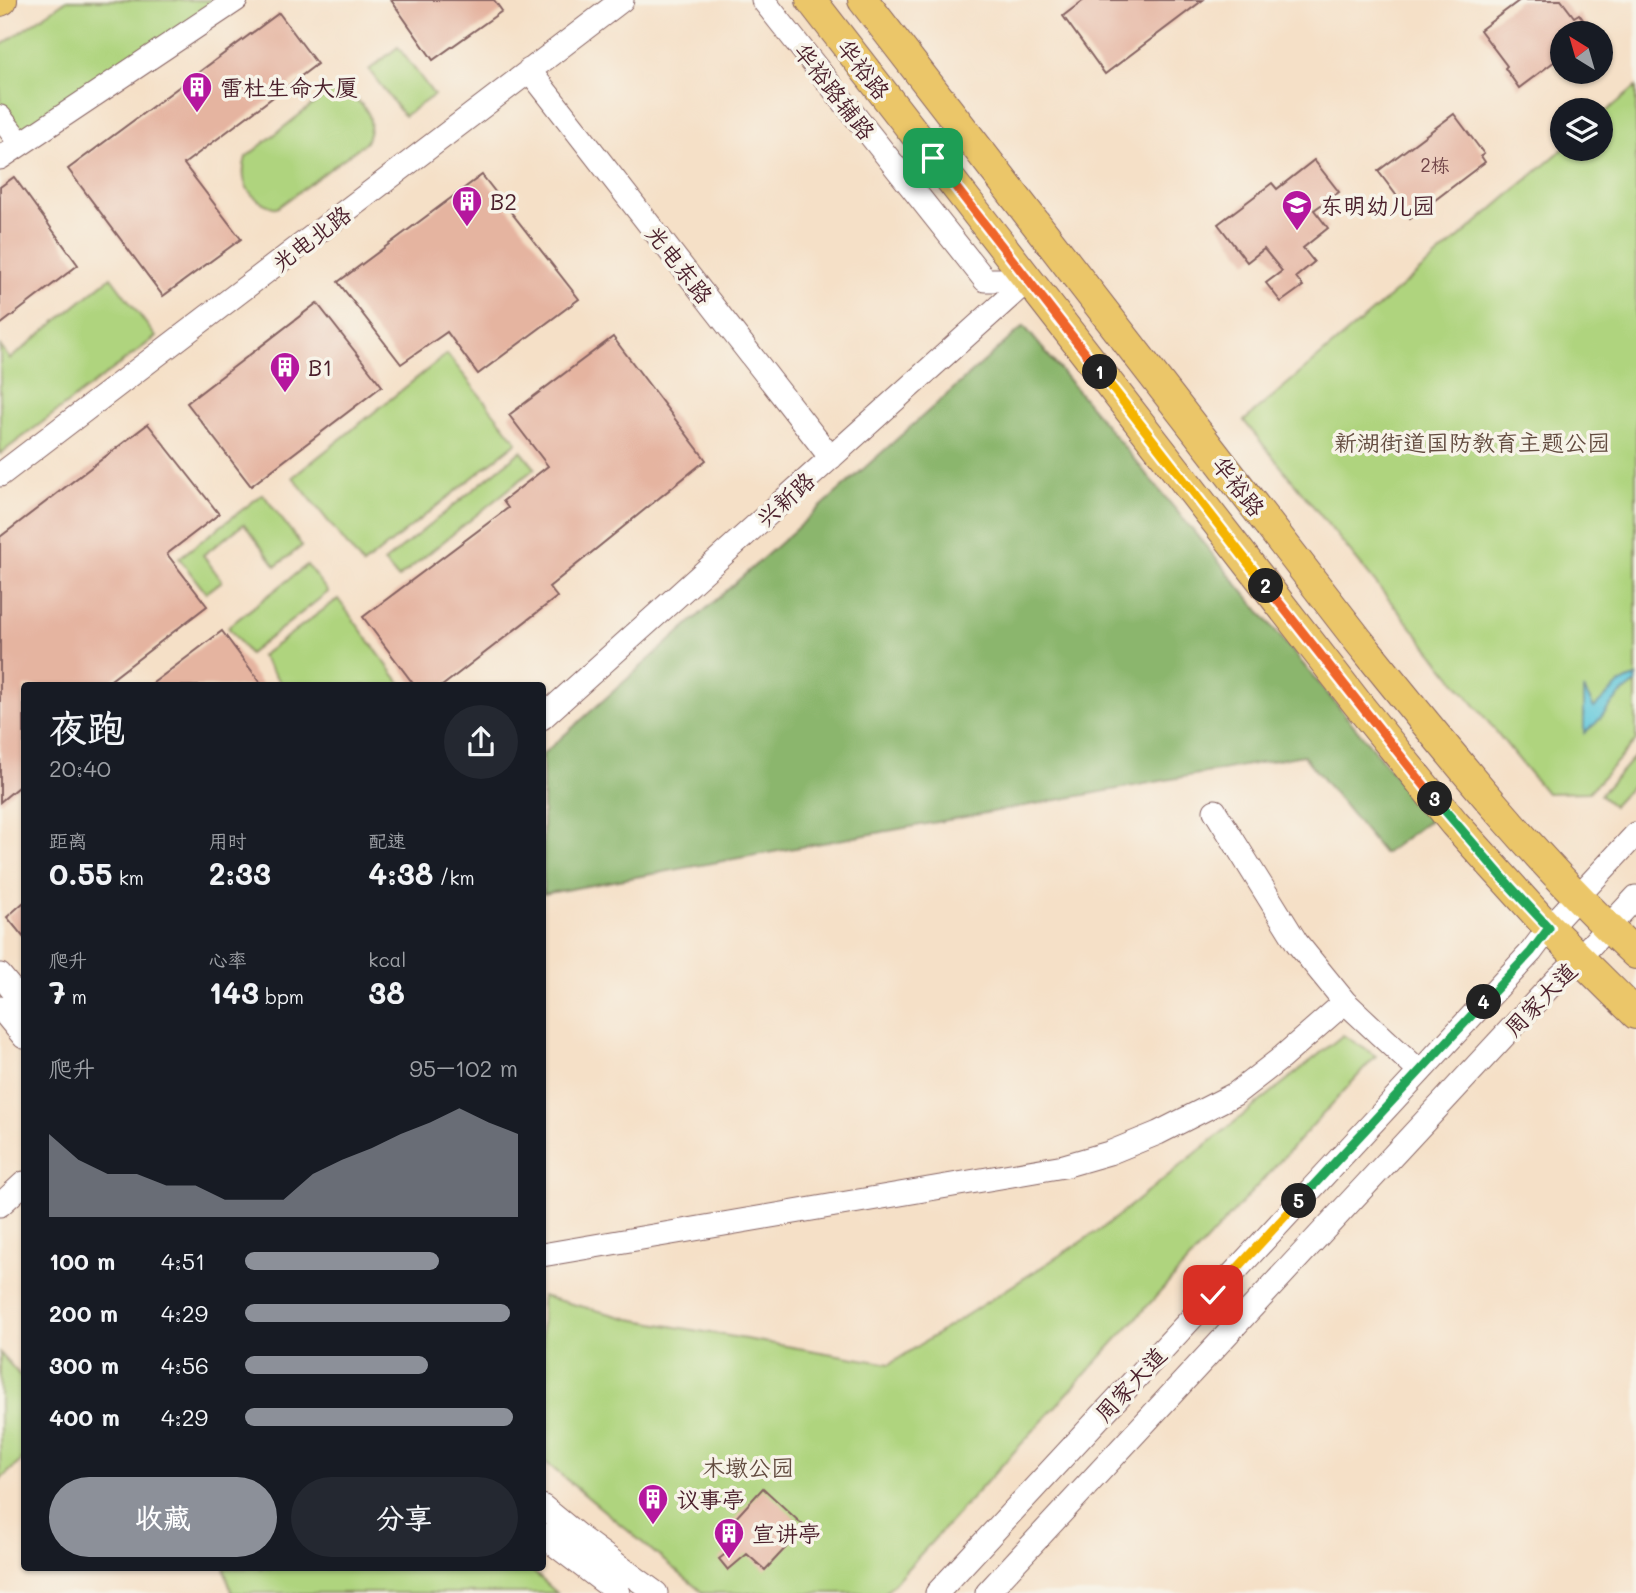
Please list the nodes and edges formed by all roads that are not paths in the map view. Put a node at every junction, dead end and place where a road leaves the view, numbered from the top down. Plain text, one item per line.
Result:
1 (236, 0) edge
2 (622, 0) edge
3 (763, 0) edge
4 (811, 0) edge
5 (863, 0) edge
6 (529, 70) junction
7 (0, 117) edge
8 (21, 144) junction
9 (0, 158) edge
10 (1028, 280) junction
11 (831, 458) junction
12 (0, 475) edge
13 (546, 714) edge
14 (1215, 811) dead end
15 (1636, 834) edge
16 (1578, 897) junction
17 (1636, 897) edge
18 (1549, 928) junction
19 (1608, 928) junction
20 (1636, 954) edge
21 (1579, 958) junction
22 (0, 975) edge
23 (21, 1000) edge
24 (1345, 1002) junction
25 (0, 1008) edge
26 (1636, 1014) edge
27 (21, 1033) edge
28 (1420, 1072) junction
29 (21, 1186) edge
30 (0, 1205) edge
31 (546, 1254) edge
32 (546, 1509) edge
33 (546, 1538) edge
34 (618, 1593) edge
35 (656, 1593) edge
36 (937, 1593) edge
37 (988, 1593) edge

1 - 8 street
2 - 6 street, 光电北路
3 - 10 street, 华裕路辅路
4 - 10 main road, 华裕路
5 - 16 main road, 华裕路
6 - 11 street, 光电东路
6 - 12 street, 光电北路
7 - 8 street
8 - 9 street
10 - 11 street, 兴新路
10 - 18 main road, 华裕路
11 - 13 street, 兴新路
14 - 24 street
15 - 16 street, 周家大道
16 - 18 street, 周家大道
16 - 19 main road, 华裕路
17 - 19 street, 周家大道
18 - 21 main road, 华裕路
18 - 28 street, 周家大道
19 - 20 main road, 华裕路
19 - 21 street, 周家大道
21 - 26 main road, 华裕路
21 - 37 street, 周家大道
22 - 23 street
24 - 28 street
24 - 31 street
25 - 27 street
28 - 36 street, 周家大道
29 - 30 street
32 - 35 street
33 - 34 street

